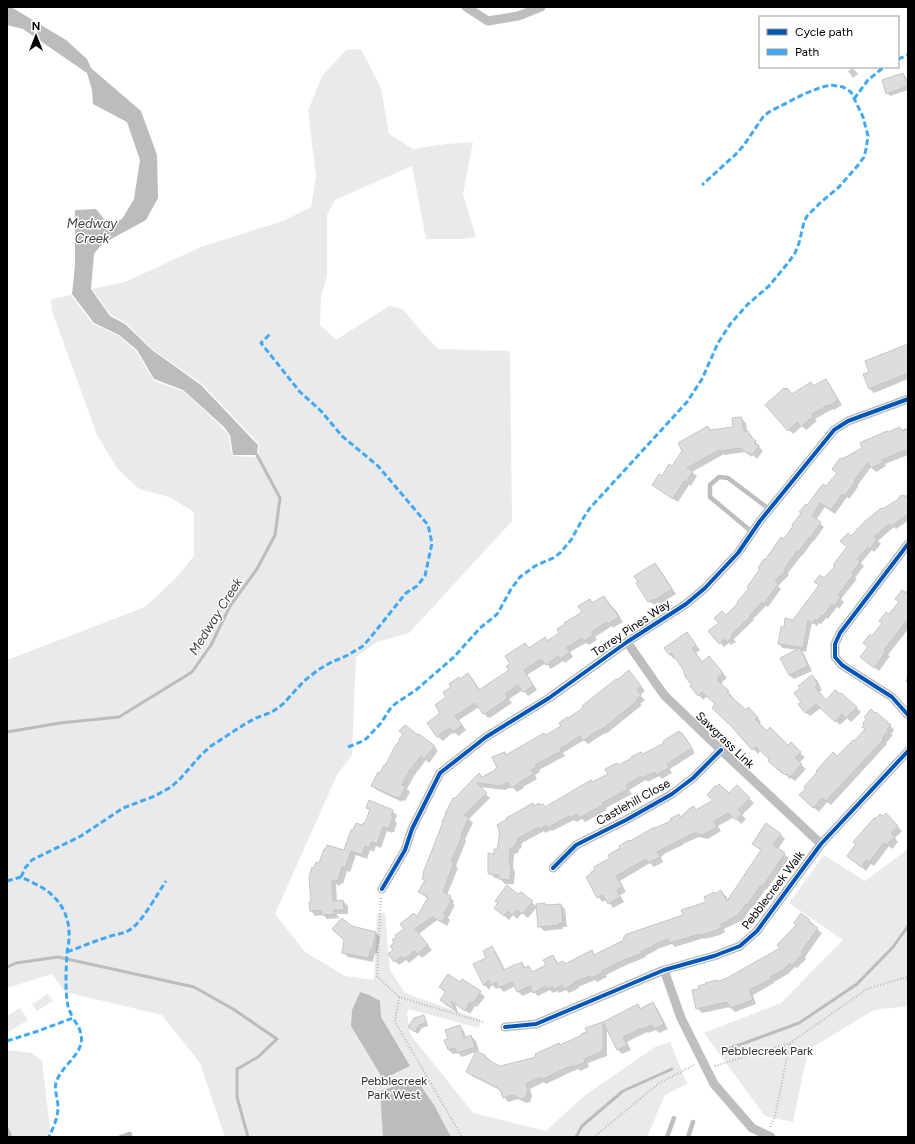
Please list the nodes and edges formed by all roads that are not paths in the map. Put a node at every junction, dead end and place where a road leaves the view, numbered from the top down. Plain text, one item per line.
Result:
1 (466, 7) edge
2 (541, 7) edge
3 (908, 399) edge
4 (769, 509) junction
5 (752, 532) junction
6 (908, 544) edge
7 (627, 642) junction
8 (908, 715) edge
9 (721, 750) junction
10 (908, 751) edge
11 (821, 844) junction
12 (553, 868) dead end
13 (382, 889) road end
14 (664, 970) junction
15 (505, 1027) dead end
16 (674, 1118) dead end
17 (693, 1122) dead end
18 (7, 1130) edge
19 (768, 1136) edge
20 (10, 1137) edge
21 (121, 1137) edge
22 (130, 1137) edge
23 (667, 1137) edge
24 (688, 1137) edge

1 - 2 street
3 - 4 street, Torrey Pines Way
4 - 5 street, Torrey Pines Way
4 - 5 lane
5 - 7 street, Torrey Pines Way
6 - 8 street
7 - 9 street, Sawgrass Link
7 - 13 street, Torrey Pines Way
9 - 11 street, Sawgrass Link
9 - 12 street, Castlehill Close
10 - 11 street, Pebblecreek Walk
11 - 14 street, Pebblecreek Walk
14 - 15 street, Pebblecreek Walk
14 - 19 street
16 - 23 lane
17 - 24 lane
18 - 20 lane
21 - 22 lane

